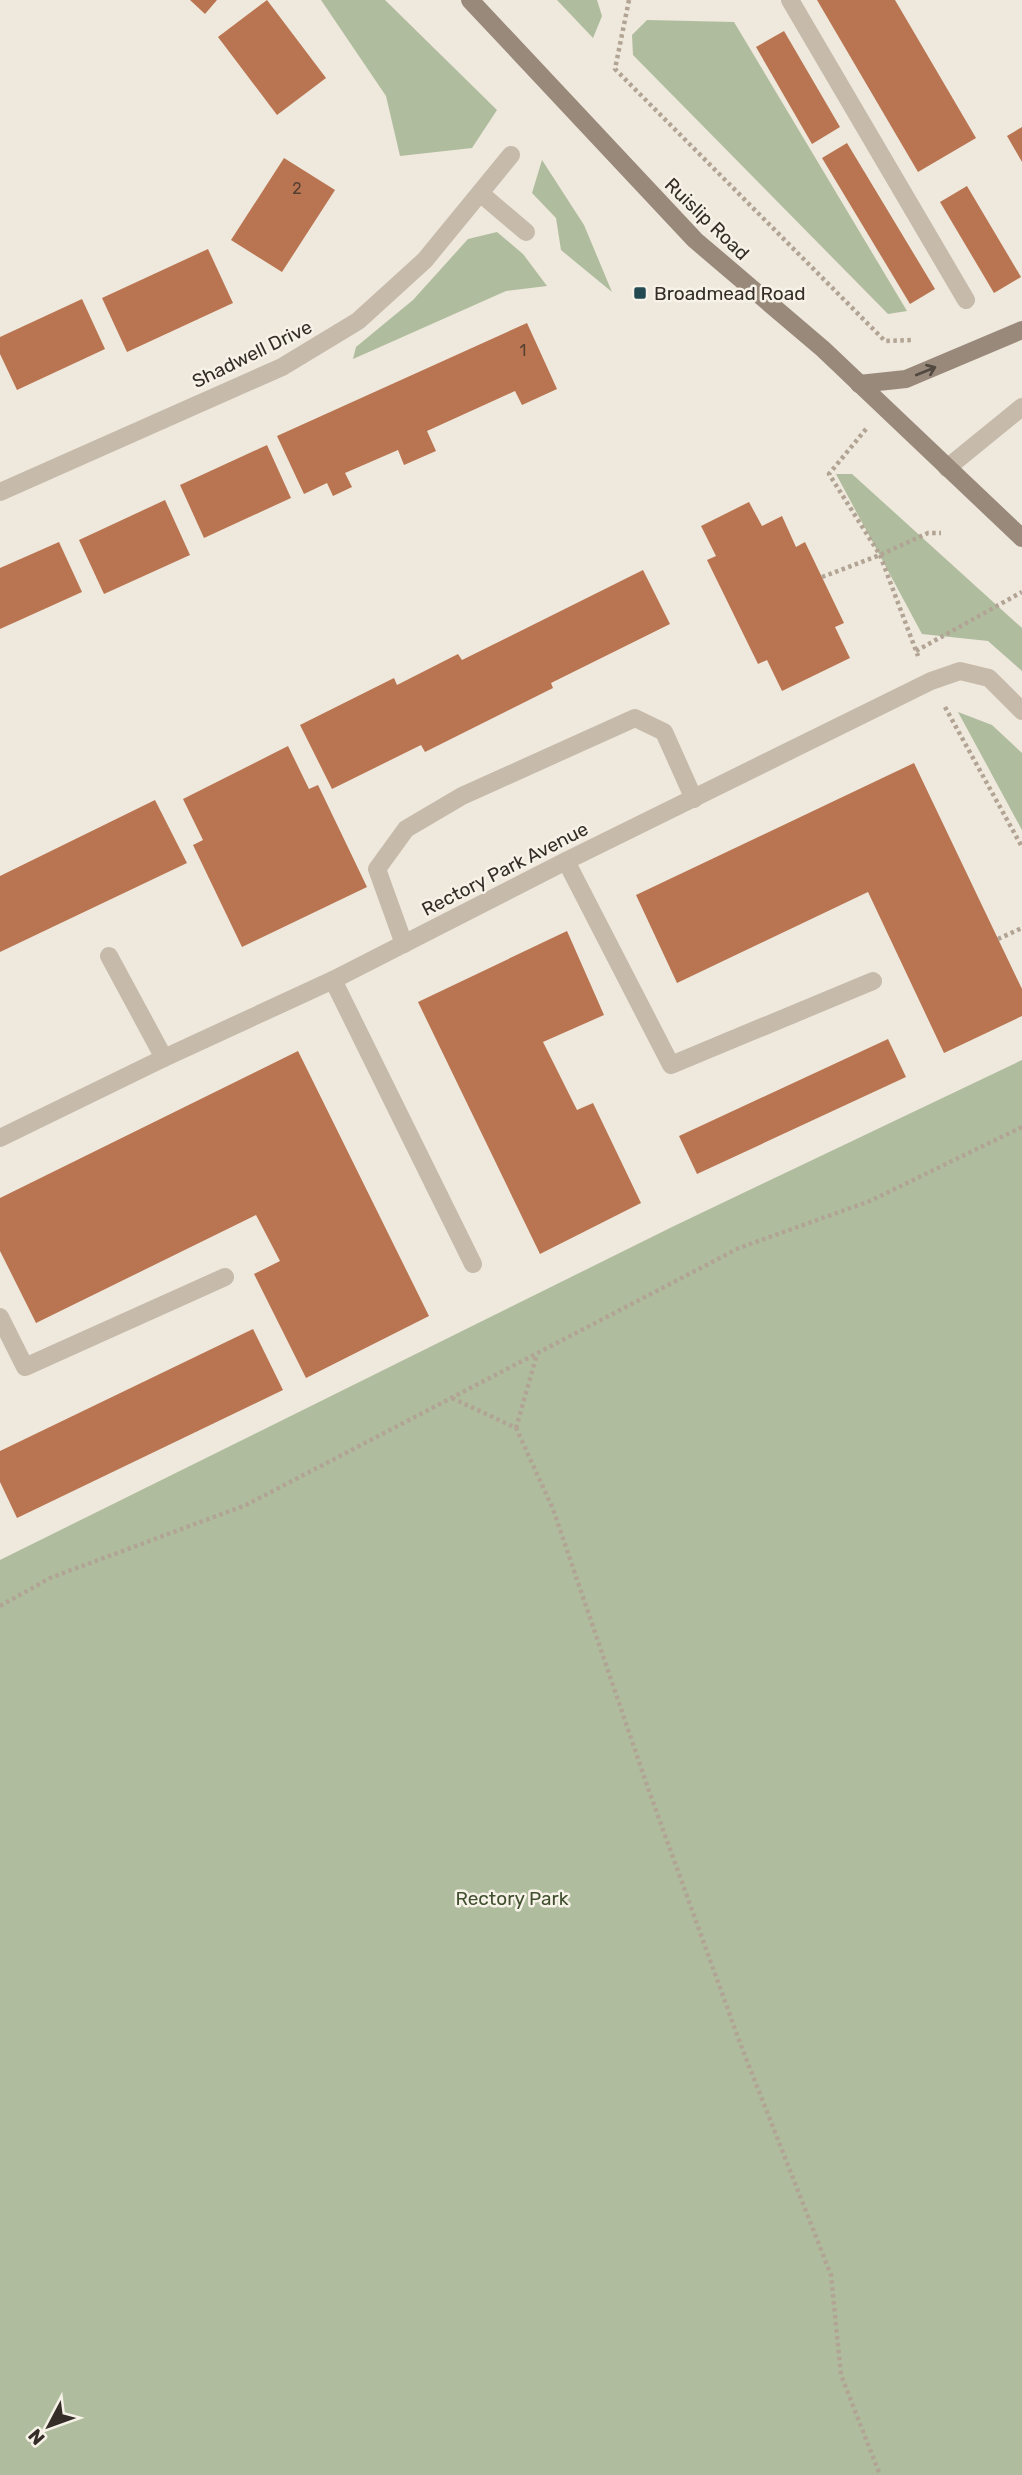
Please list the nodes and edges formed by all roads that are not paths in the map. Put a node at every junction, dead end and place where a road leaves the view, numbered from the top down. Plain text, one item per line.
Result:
1 (470, 0) edge
2 (790, 0) edge
3 (511, 156) dead end
4 (480, 193) junction
5 (526, 232) dead end
6 (967, 300) dead end
7 (1022, 330) edge
8 (859, 384) junction
9 (1022, 407) edge
10 (947, 468) junction
11 (0, 492) edge
12 (1022, 538) edge
13 (1022, 712) edge
14 (694, 799) junction
15 (566, 861) junction
16 (404, 944) junction
17 (109, 956) dead end
18 (333, 980) junction
19 (873, 981) dead end
20 (164, 1058) junction
21 (0, 1138) edge
22 (473, 1264) dead end
23 (225, 1277) dead end
24 (0, 1317) edge

1 - 8 main road, Ruislip Road
2 - 6 street
3 - 4 street, Shadwell Drive
4 - 5 street
4 - 11 street, Shadwell Drive
8 -> 7 main road
8 - 10 main road, Ruislip Road
9 - 10 street
10 - 12 main road, Ruislip Road
13 - 14 street, Rectory Park Avenue
14 - 15 street, Rectory Park Avenue
14 - 16 street
15 - 16 street, Rectory Park Avenue
15 - 19 street
16 - 18 street, Rectory Park Avenue
17 - 20 street
18 - 20 street, Rectory Park Avenue
18 - 22 street
20 - 21 street, Rectory Park Avenue
23 - 24 street

